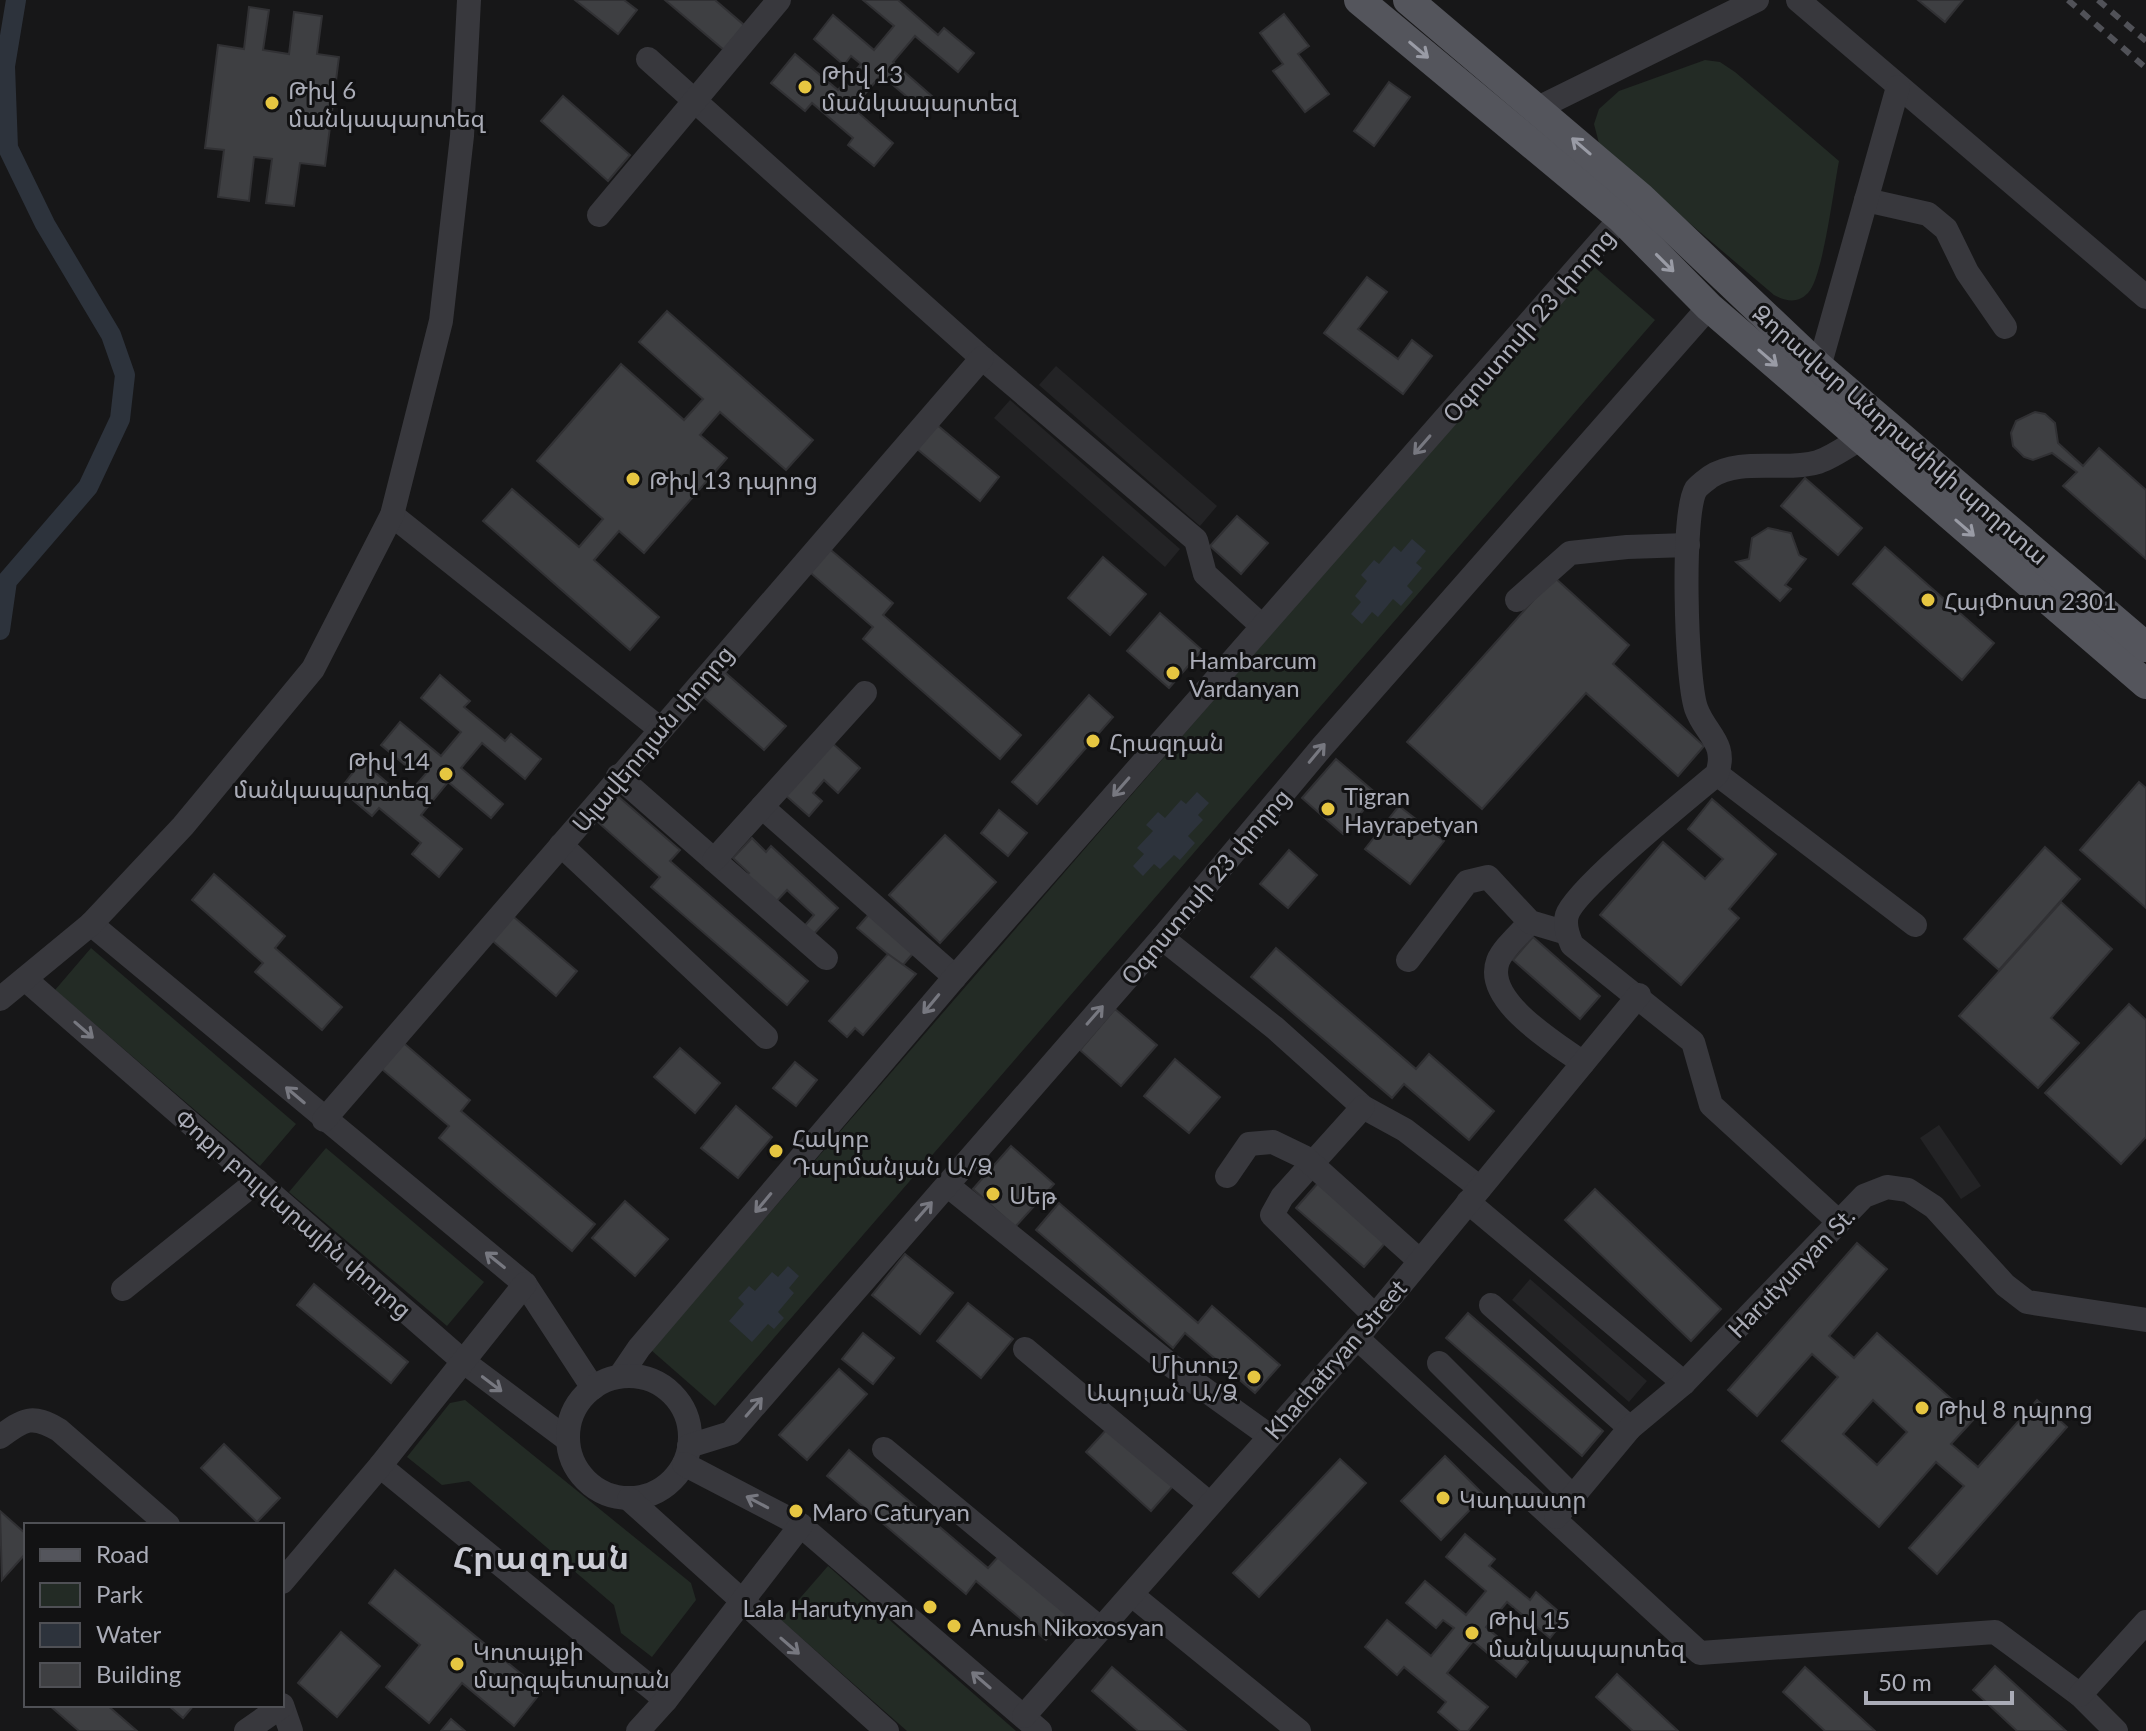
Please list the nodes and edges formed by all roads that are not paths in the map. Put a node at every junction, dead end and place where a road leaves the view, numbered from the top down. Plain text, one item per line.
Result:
1 (469, 0) edge
2 (779, 0) edge
3 (1359, 0) edge
4 (1408, 0) edge
5 (1757, 0) edge
6 (1798, 0) edge
7 (648, 59) dead end
8 (1898, 87) junction
9 (695, 99) junction
10 (1538, 108) junction
11 (1866, 200) junction
12 (1631, 208) junction
13 (599, 215) dead end
14 (1730, 282) junction
15 (2146, 297) edge
16 (1709, 307) junction
17 (2005, 327) dead end
18 (982, 358) junction
19 (1819, 367) junction
20 (1861, 438) junction
21 (392, 515) junction
22 (1688, 545) junction
23 (1517, 600) dead end
24 (1262, 626) junction
25 (2146, 647) edge
26 (2146, 684) edge
27 (865, 693) dead end
28 (659, 728) junction
29 (1717, 774) junction
30 (618, 776) junction
31 (762, 807) junction
32 (561, 845) junction
33 (714, 860) junction
34 (1530, 922) junction
35 (91, 924) junction
36 (1915, 925) dead end
37 (1567, 933) junction
38 (1162, 938) junction
39 (826, 958) dead end
40 (1408, 960) dead end
41 (955, 977) junction
42 (25, 979) junction
43 (1639, 995) junction
44 (0, 999) edge
45 (766, 1037) dead end
46 (1583, 1063) junction
47 (1363, 1107) junction
48 (324, 1120) junction
49 (1313, 1165) junction
50 (1227, 1176) dead end
51 (257, 1181) junction
52 (947, 1185) junction
53 (1474, 1195) junction
54 (1839, 1222) junction
55 (1420, 1261) junction
56 (525, 1284) junction
57 (123, 1289) dead end
58 (1491, 1305) dead end
59 (1375, 1316) junction
60 (2146, 1320) edge
61 (1357, 1338) junction
62 (1025, 1349) dead end
63 (464, 1362) junction
64 (1439, 1363) dead end
65 (620, 1376) junction
66 (1684, 1383) junction
67 (593, 1388) junction
68 (1504, 1428) junction
69 (1630, 1428) junction
70 (1268, 1435) junction
71 (0, 1437) edge
72 (568, 1440) junction
73 (884, 1449) dead end
74 (1485, 1454) junction
75 (687, 1455) junction
76 (380, 1466) junction
77 (1574, 1498) junction
78 (629, 1499) junction
79 (1210, 1504) junction
80 (1556, 1517) junction
81 (166, 1523) edge
82 (801, 1525) junction
83 (284, 1580) edge
84 (1132, 1595) junction
85 (742, 1604) junction
86 (2146, 1622) edge
87 (1101, 1629) junction
88 (2080, 1695) junction
89 (666, 1700) junction
90 (279, 1707) edge
91 (283, 1707) edge
92 (1032, 1724) edge
93 (246, 1731) edge
94 (291, 1731) edge
95 (638, 1731) edge
96 (887, 1731) edge
97 (1299, 1731) edge
98 (2116, 1731) edge

1 - 21 street
2 - 9 street
3 -> 12 main road, Զորավար Անդրանիկի պողոտա
4 - 10 main road, Զորավար Անդրանիկի պողոտա
5 - 10 street
6 - 8 street
7 - 9 street
8 - 11 street
8 - 15 street
9 - 13 street
9 - 18 street
12 -> 10 main road, Զորավար Անդրանիկի պողոտա
11 - 17 street
11 - 19 street
12 - 14 main road, Զորավար Անդրանիկի պողոտա
12 -> 16 main road, Զորավար Անդրանիկի պողոտա
12 -> 24 street, Օգոստոսի 23 փողոց
14 - 16 main road
14 - 19 main road, Զորավար Անդրանիկի պողոտա
16 -> 20 main road, Զորավար Անդրանիկի պողոտա
38 -> 16 street, Օգոստոսի 23 փողոց
18 - 24 street
18 - 28 street, Ալավերդյան փողոց
19 - 25 main road, Զորավար Անդրանիկի պողոտա
20 - 22 street
20 -> 26 main road, Զորավար Անդրանիկի պողոտա
21 - 28 street
21 - 35 street
22 - 23 street
22 - 29 street
24 -> 41 street, Օգոստոսի 23 փողոց
27 - 31 street
28 - 30 street, Ալավերդյան փողոց
29 - 36 street
29 - 37 street
30 - 32 street, Ալավերդյան փողոց
30 - 33 street
31 - 33 street
31 - 41 street
32 - 45 street
32 - 48 street, Ալավերդյան փողոց
33 - 39 street
34 - 37 street
34 - 40 street
34 - 46 street
35 - 42 street
48 -> 35 street
37 - 43 street
38 - 47 street
52 -> 38 street, Օգոստոսի 23 փողոց
41 -> 65 street, Օգոստոսի 23 փողոց
42 - 44 street
42 -> 51 street, Փոքր բուլվարային փողոց
43 - 46 street, Khachatryan Street
43 - 54 street
46 - 53 street, Khachatryan Street
47 - 49 street
47 - 53 street
56 -> 48 street
49 - 50 street
49 - 55 street
49 - 59 street
51 - 57 street
51 - 63 street, Փոքր բուլվարային փողոց
52 - 70 street
75 -> 52 street, Օգոստոսի 23 փողոց
53 - 55 street, Khachatryan Street
53 - 66 street
54 - 60 street, Harutyunyan St.
54 - 66 street, Harutyunyan St.
55 - 59 street, Khachatryan Street
56 - 63 street
56 - 67 street
58 - 69 street
59 - 61 street, Khachatryan Street
61 - 70 street, Khachatryan Street
61 - 74 street
62 - 79 street
63 -> 72 street, Փոքր բուլվարային փողոց
63 - 76 street
64 - 68 street
65 - 67 street
65 - 75 street
66 - 69 street, Harutyunyan St.
67 - 72 street
68 - 74 street
68 - 77 street
69 - 77 street, Harutyunyan St.
70 - 79 street, Khachatryan Street
71 - 81 street
72 - 78 street
73 - 87 street
74 - 80 street
75 - 78 street
82 -> 75 street
76 - 83 street
76 - 89 street
77 - 80 street, Harutyunyan St.
78 - 85 street
79 - 84 street, Khachatryan Street
80 - 88 street
82 - 85 street
92 -> 82 street
84 - 87 street, Khachatryan Street
84 - 97 street
85 - 89 street
85 -> 96 street
86 - 88 street
87 - 92 street, Khachatryan Street
88 - 98 street
89 - 95 street
90 - 93 street
91 - 94 street

